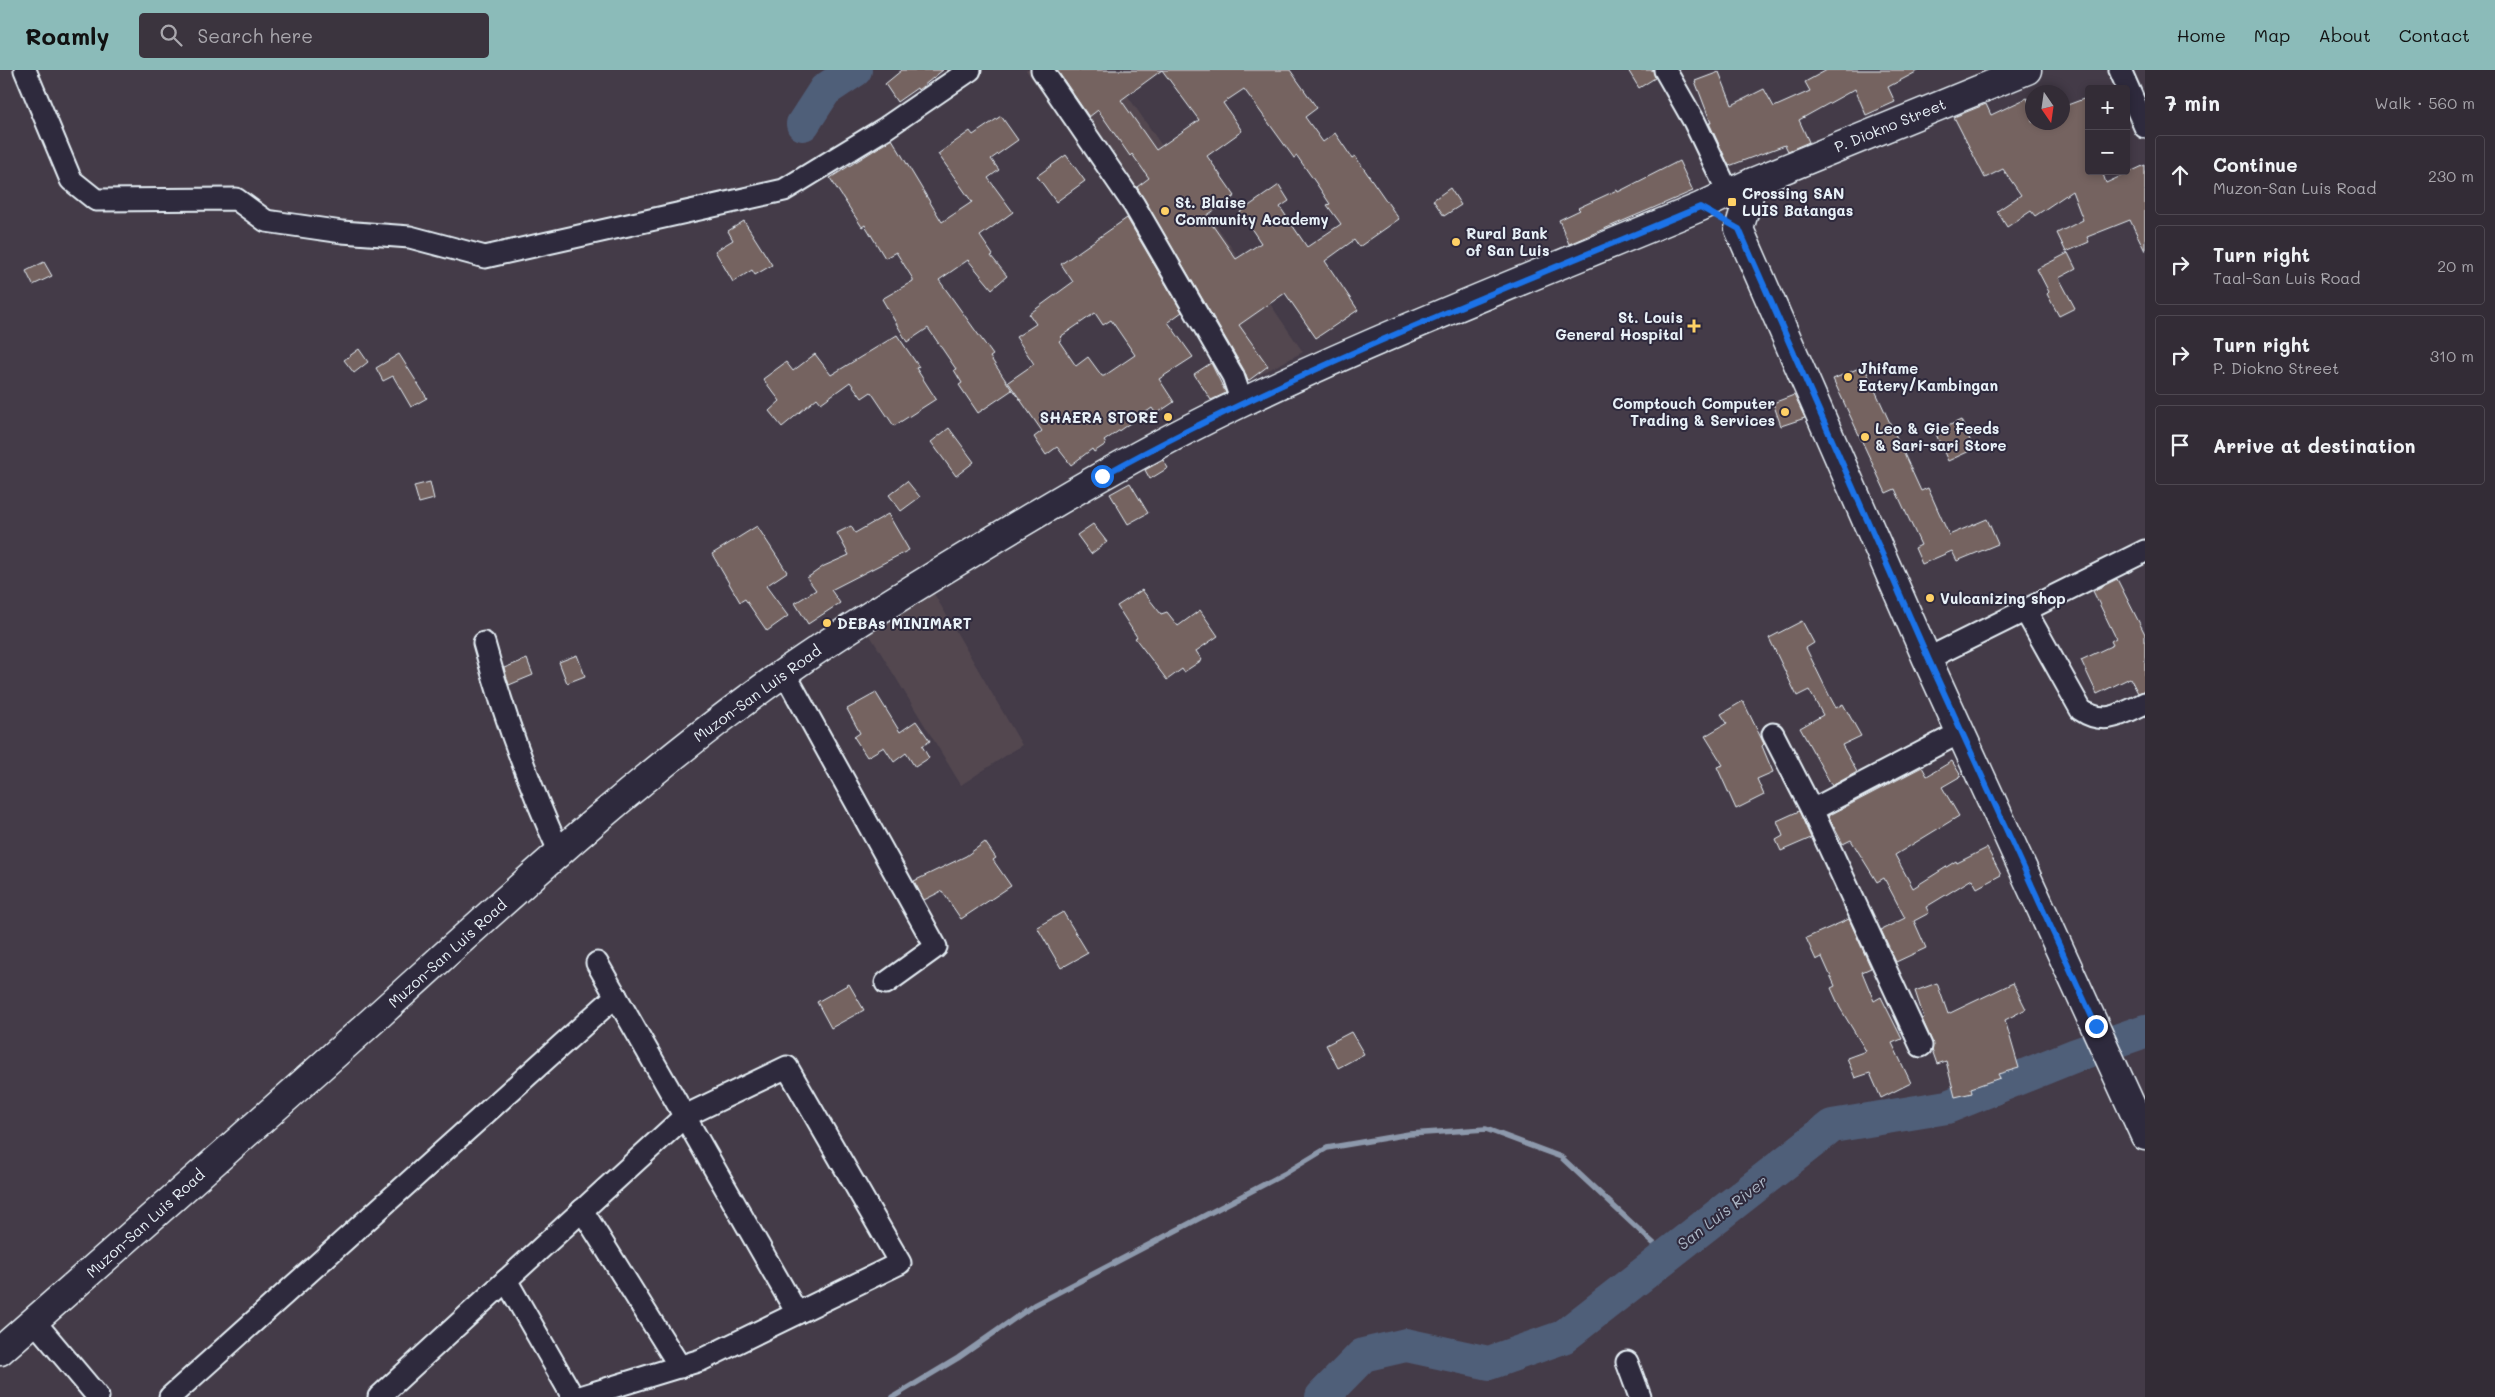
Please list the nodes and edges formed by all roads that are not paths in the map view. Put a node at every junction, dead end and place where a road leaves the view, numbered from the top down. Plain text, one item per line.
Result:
1 (25, 70) edge
2 (970, 70) edge
3 (1042, 70) edge
4 (1665, 70) edge
5 (2027, 70) edge
6 (2120, 70) edge
7 (2145, 127) edge
8 (1753, 182) junction
9 (1729, 194) junction
10 (1700, 207) junction
11 (1739, 229) junction
12 (1242, 402) junction
13 (2145, 551) edge
14 (2025, 610) junction
15 (484, 643) dead end
16 (1928, 658) junction
17 (784, 672) junction
18 (2145, 703) edge
19 (1961, 732) junction
20 (1773, 734) dead end
21 (1812, 810) junction
22 (559, 851) junction
23 (597, 963) dead end
24 (886, 982) dead end
25 (616, 996) junction
26 (1921, 1046) dead end
27 (685, 1116) junction
28 (2145, 1136) edge
29 (582, 1210) junction
30 (506, 1280) junction
31 (797, 1313) junction
32 (34, 1321) junction
33 (0, 1351) edge
34 (1627, 1362) dead end
35 (680, 1368) junction
36 (98, 1397) edge
37 (170, 1397) edge
38 (379, 1397) edge
39 (573, 1397) edge
40 (580, 1397) edge
41 (1640, 1397) edge

1 - 2 street
3 - 12 street
4 - 9 street
5 - 8 main road, P. Diokno Street
6 - 7 street
8 - 9 main road, P. Diokno Street
8 - 11 main road
9 - 10 main road, P. Diokno Street
10 - 11 main road
10 - 12 main road, Muzon-San Luis Road
11 - 16 main road
12 - 17 main road, Muzon-San Luis Road
13 - 14 street
14 - 16 street
14 - 18 street
15 - 22 street
16 - 19 main road
17 - 22 main road, Muzon-San Luis Road
17 - 24 street
19 - 21 street
19 - 28 main road
20 - 21 street
21 - 26 street
22 - 32 main road, Muzon-San Luis Road
23 - 25 street
25 - 27 street
25 - 37 street
27 - 29 street
27 - 31 street
27 - 31 street
29 - 30 street
29 - 35 street
30 - 38 street
30 - 39 street
31 - 35 street
32 - 33 main road, Muzon-San Luis Road
32 - 36 street
34 - 41 street
35 - 40 street

